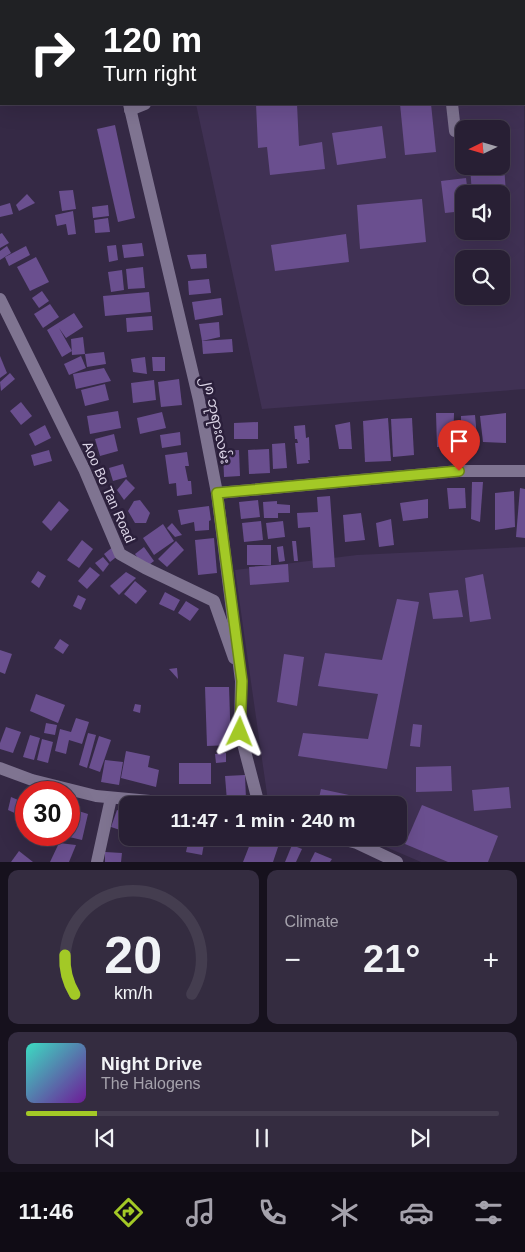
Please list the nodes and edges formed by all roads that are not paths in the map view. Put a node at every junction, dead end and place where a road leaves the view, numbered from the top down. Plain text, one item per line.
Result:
1 (452, 105) edge
2 (129, 107) edge
3 (455, 131) dead end
4 (0, 299) edge
5 (525, 471) edge
6 (217, 493) junction
7 (242, 681) junction
8 (0, 768) edge
9 (257, 796) edge
10 (111, 798) junction
11 (119, 799) edge
12 (363, 846) edge
13 (97, 862) edge
14 (397, 862) edge

1 - 3 street
2 - 6 street, ၂၈ ဘုရားလမ်း
4 - 7 street, Aoo Bo Tan Road
5 - 6 street
6 - 7 street, ၂၈ ဘုရားလမ်း
7 - 9 street, ၂၈ ဘုရားလမ်း
8 - 10 street
10 - 11 street
10 - 13 street
12 - 14 street

